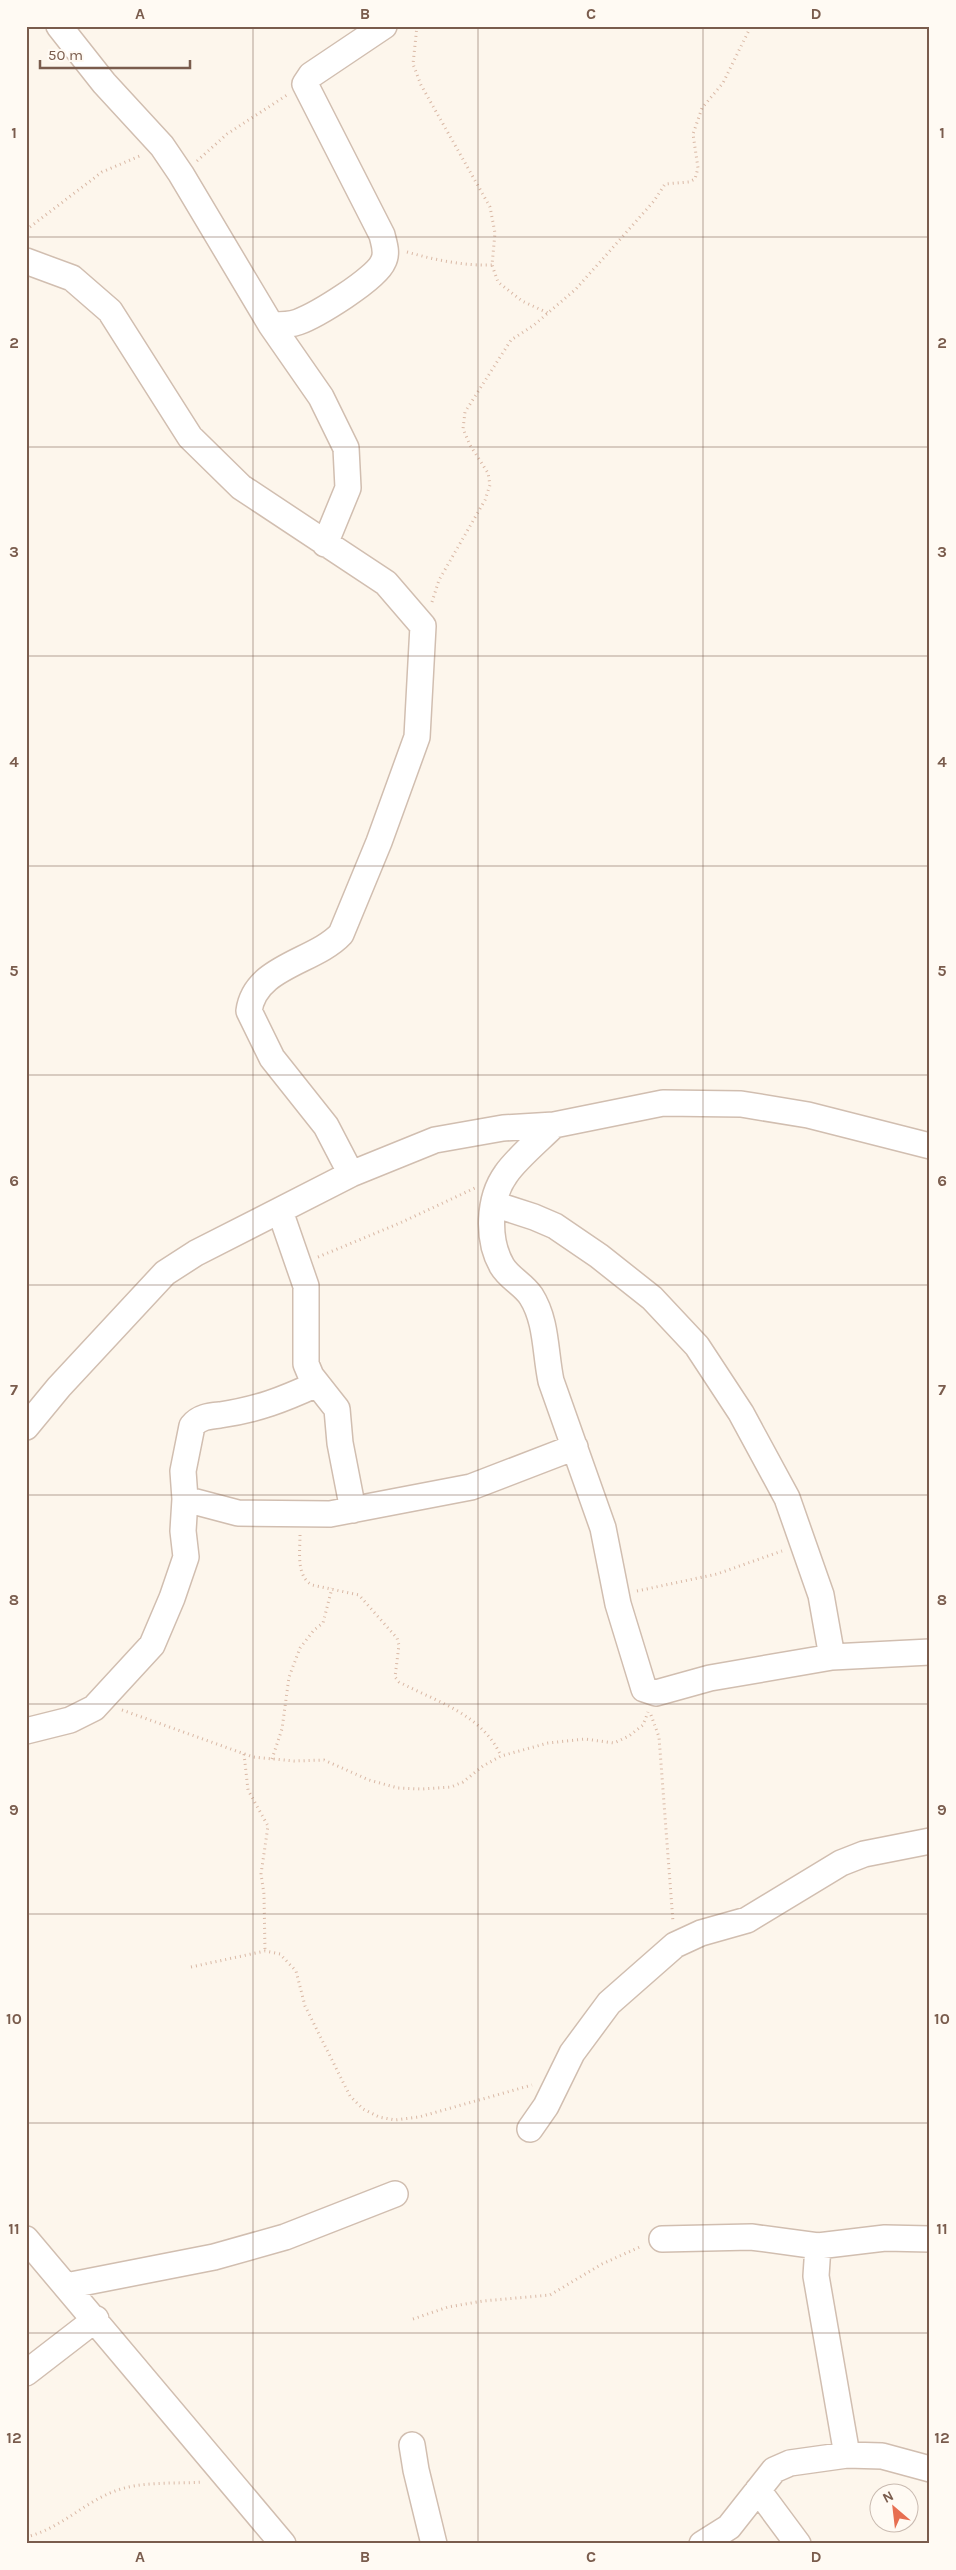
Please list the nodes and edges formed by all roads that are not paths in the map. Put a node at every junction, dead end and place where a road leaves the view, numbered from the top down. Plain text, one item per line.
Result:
1 (59, 26) edge
2 (384, 26) edge
3 (26, 261) edge
4 (271, 325) junction
5 (325, 544) junction
6 (554, 1125) junction
7 (930, 1146) edge
8 (352, 1174) junction
9 (494, 1204) junction
10 (280, 1211) junction
11 (317, 1384) junction
12 (26, 1427) edge
13 (575, 1447) junction
14 (184, 1499) junction
15 (353, 1510) junction
16 (930, 1652) edge
17 (832, 1657) junction
18 (26, 1730) edge
19 (930, 1840) edge
20 (530, 2129) dead end
21 (395, 2194) dead end
22 (662, 2238) road end
23 (26, 2239) edge
24 (930, 2239) edge
25 (818, 2246) junction
26 (66, 2286) junction
27 (96, 2319) junction
28 (26, 2373) edge
29 (412, 2445) dead end
30 (847, 2455) junction
31 (930, 2469) edge
32 (758, 2490) junction
33 (283, 2544) edge
34 (434, 2544) edge
35 (702, 2544) edge
36 (798, 2544) edge

1 - 4 street
2 - 4 street
3 - 5 street
4 - 5 street
5 - 8 street
6 - 7 street
6 - 8 street
6 - 9 street
8 - 10 street
9 - 13 street
9 - 17 street
10 - 11 street
10 - 12 street
11 - 14 street
11 - 15 street
13 - 15 street
13 - 17 street
14 - 15 street
14 - 18 street
16 - 17 street
19 - 20 street
21 - 26 street
22 - 25 street
23 - 26 street
24 - 25 street
25 - 30 street
26 - 27 street
27 - 28 street
27 - 33 street
29 - 34 street
30 - 31 street
30 - 32 street
32 - 35 street
32 - 36 street

